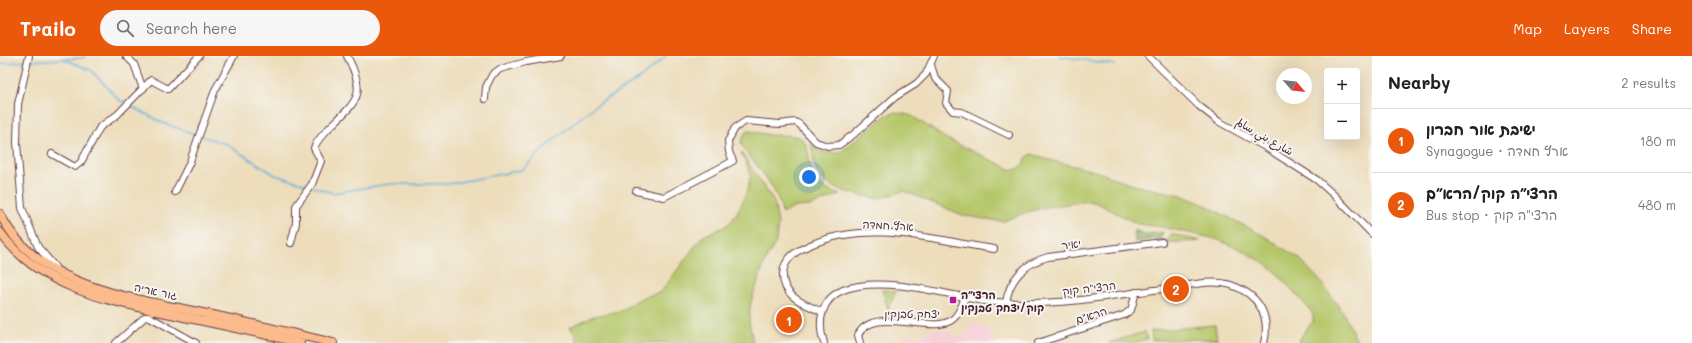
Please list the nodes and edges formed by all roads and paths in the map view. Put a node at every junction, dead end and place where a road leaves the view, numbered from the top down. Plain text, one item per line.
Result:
1 (29, 56) edge
2 (126, 56) edge
3 (199, 56) edge
4 (234, 56) edge
5 (347, 56) edge
6 (562, 56) edge
7 (934, 56) edge
8 (1148, 56) edge
9 (931, 65) junction
10 (143, 89) junction
11 (485, 98) dead end
12 (1008, 135) dead end
13 (52, 154) dead end
14 (636, 191) dead end
15 (175, 192) dead end
16 (0, 214) edge
17 (0, 232) edge
18 (1372, 234) edge
19 (1162, 242) dead end
20 (290, 243) dead end
21 (994, 249) dead end
22 (60, 273) junction
23 (1136, 292) junction
24 (965, 297) junction
25 (1006, 303) junction
26 (822, 312) junction
27 (116, 343) edge
28 (196, 343) edge
29 (300, 343) edge
30 (333, 343) edge
31 (824, 343) edge
32 (860, 343) edge
33 (1038, 343) edge
34 (1264, 343) edge

1 - 22 street
2 - 10 street
3 - 10 street
4 - 15 street
5 - 20 street
6 - 11 street
7 - 9 street
8 - 18 street, شارع بني سالم
9 - 12 street
9 - 14 street
10 - 13 street
16 - 22 main road, גור אריה
17 - 29 main road, גור אריה
19 - 25 street, יאיר
21 - 26 street, ארץ חמדה
22 - 30 main road, גור אריה
23 - 25 street, הרצי"ה קוק
23 - 33 street, הרא"ם
23 - 34 street, הרצי"ה קוק
24 - 25 street, הרצי"ה קוק
24 - 26 street, הרצי"ה קוק
24 - 32 street, יצחק טבנקין
26 - 31 street
27 - 28 street

